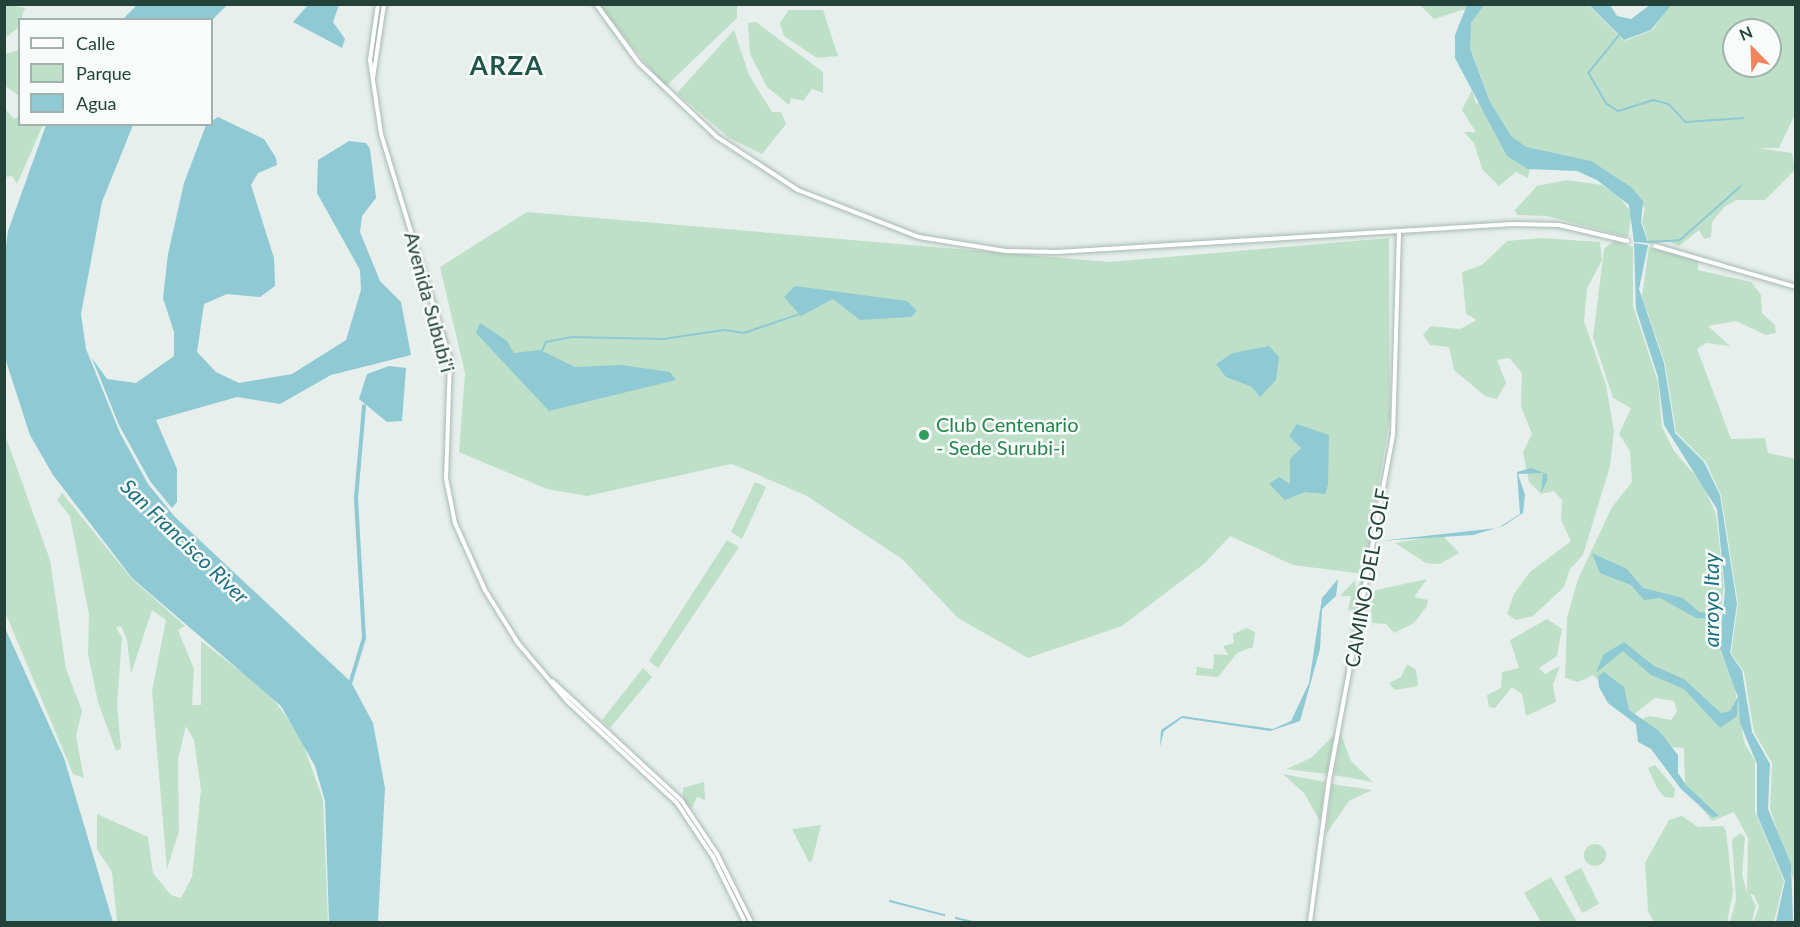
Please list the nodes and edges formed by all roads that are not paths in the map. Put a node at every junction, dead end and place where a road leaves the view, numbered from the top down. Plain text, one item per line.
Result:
1 (378, 4) edge
2 (384, 4) edge
3 (596, 4) edge
4 (372, 79) junction
5 (1399, 231) junction
6 (1627, 241) dead end
7 (1655, 246) dead end
8 (1796, 288) edge
9 (551, 680) junction
10 (746, 922) edge
11 (751, 922) edge
12 (1311, 922) edge

1 - 4 street, Avenida Sububi'i
2 - 4 street, Avenida Sububi'i
3 - 5 street
4 - 9 street, Avenida Sububi'i
5 - 6 street
5 - 12 street, CAMINO DEL GOLF
7 - 8 street
9 - 10 street, Avenida Sububi'i
9 - 11 street, Avenida Sububi'i

